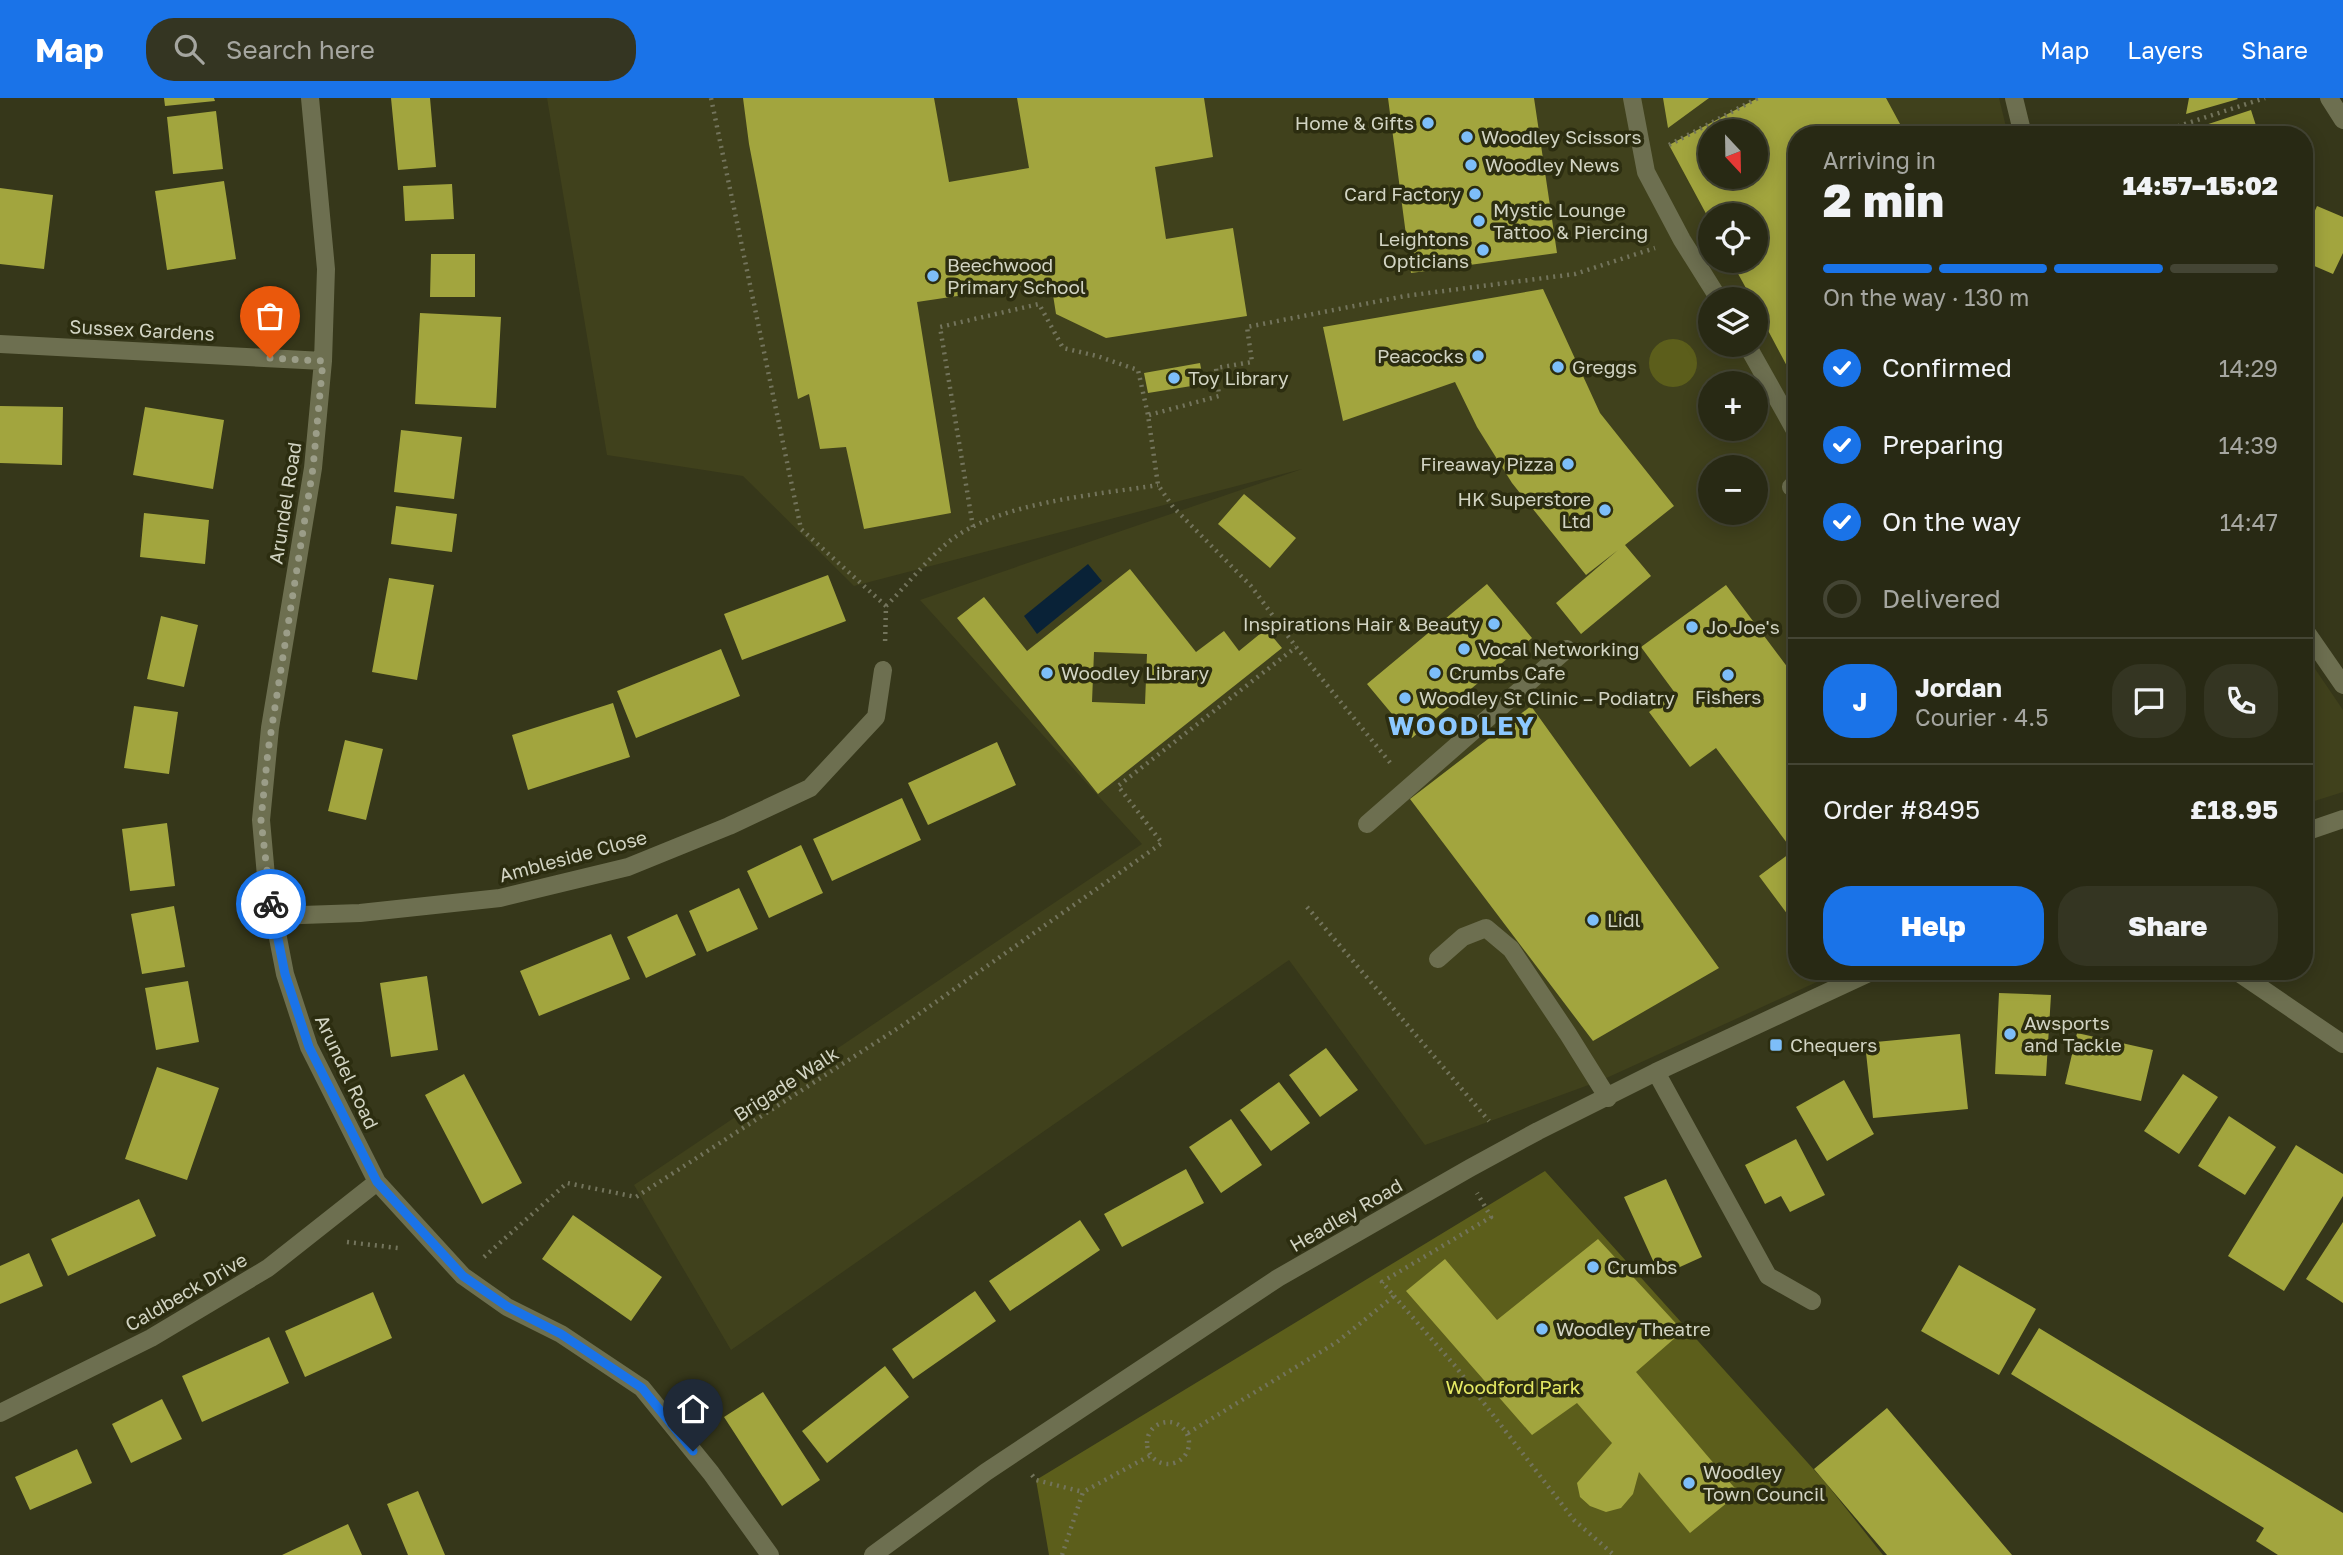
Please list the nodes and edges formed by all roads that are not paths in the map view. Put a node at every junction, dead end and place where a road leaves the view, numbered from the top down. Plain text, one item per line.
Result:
1 (310, 98) edge
2 (1632, 98) edge
3 (2014, 98) edge
4 (2329, 98) edge
5 (2343, 120) edge
6 (2021, 126) edge
7 (1711, 287) edge
8 (0, 344) edge
9 (1754, 357) edge
10 (323, 361) junction
11 (1788, 418) edge
12 (2313, 642) edge
13 (1567, 649) dead end
14 (883, 670) road end
15 (2343, 685) edge
16 (2343, 819) edge
17 (1367, 824) dead end
18 (2313, 829) edge
19 (273, 916) junction
20 (1438, 959) dead end
21 (1854, 980) edge
22 (2249, 980) edge
23 (2343, 1045) edge
24 (1656, 1072) junction
25 (1608, 1098) junction
26 (377, 1182) junction
27 (1812, 1301) dead end
28 (0, 1413) edge
29 (770, 1555) edge
30 (873, 1555) edge

1 - 10 street, Arundel Road
2 - 7 street
3 - 6 street
4 - 5 street
8 - 10 street, Sussex Gardens
9 - 11 street
10 - 19 street, Arundel Road
12 - 15 street
13 - 17 street
14 - 19 street, Ambleside Close
16 - 18 street
19 - 26 street, Arundel Road
20 - 25 street
21 - 24 street, Headley Road
22 - 23 street
24 - 25 street, Headley Road
24 - 27 street
25 - 30 street, Headley Road
26 - 28 street, Caldbeck Drive
26 - 29 street, Arundel Road

